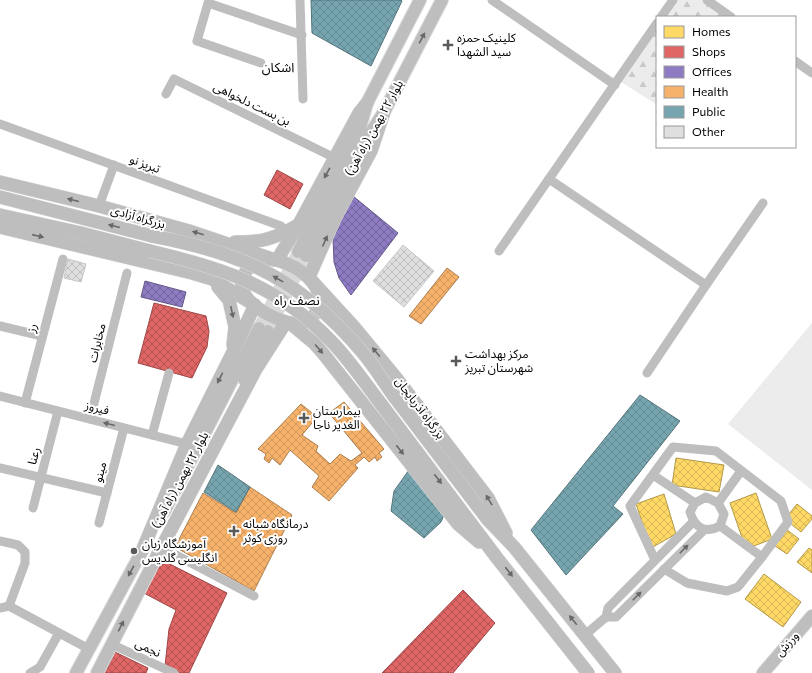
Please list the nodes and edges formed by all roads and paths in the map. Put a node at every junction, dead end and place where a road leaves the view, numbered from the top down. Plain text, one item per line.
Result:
1 (300, 0) edge
2 (420, 0) edge
3 (442, 0) edge
4 (492, 0) edge
5 (673, 0) edge
6 (707, 0) edge
7 (662, 16) edge
8 (731, 16) edge
9 (656, 25) edge
10 (302, 35) junction
11 (796, 62) edge
12 (261, 63) dead end
13 (812, 73) edge
14 (615, 85) junction
15 (166, 94) dead end
16 (303, 99) dead end
17 (367, 103) junction
18 (384, 112) junction
19 (0, 124) edge
20 (335, 158) junction
21 (114, 165) junction
22 (549, 179) junction
23 (0, 182) edge
24 (0, 197) edge
25 (763, 203) dead end
26 (99, 206) junction
27 (0, 215) edge
28 (160, 223) junction
29 (299, 224) junction
30 (281, 226) dead end
31 (0, 228) edge
32 (222, 241) junction
33 (499, 251) dead end
34 (150, 257) junction
35 (63, 259) dead end
36 (276, 260) junction
37 (127, 273) dead end
38 (310, 278) junction
39 (212, 279) junction
40 (706, 284) junction
41 (254, 305) junction
42 (288, 322) junction
43 (0, 326) edge
44 (42, 336) junction
45 (231, 356) junction
46 (169, 373) dead end
47 (647, 373) dead end
48 (397, 379) junction
49 (393, 395) joint
50 (0, 396) edge
51 (25, 403) junction
52 (363, 403) junction
53 (58, 411) junction
54 (90, 419) junction
55 (124, 428) junction
56 (152, 435) junction
57 (187, 444) junction
58 (0, 468) edge
59 (742, 471) junction
60 (653, 475) junction
61 (41, 477) junction
62 (107, 493) junction
63 (695, 503) junction
64 (718, 503) junction
65 (33, 508) dead end
66 (99, 522) dead end
67 (693, 522) junction
68 (720, 526) junction
69 (704, 530) junction
70 (0, 541) edge
71 (514, 547) junction
72 (142, 551) junction
73 (158, 554) junction
74 (762, 557) junction
75 (497, 558) junction
76 (655, 560) junction
77 (664, 569) junction
78 (254, 596) dead end
79 (4, 607) edge
80 (812, 616) edge
81 (606, 617) junction
82 (58, 633) junction
83 (585, 635) junction
84 (112, 644) junction
85 (89, 649) junction
86 (30, 673) edge
87 (76, 673) edge
88 (97, 673) edge
89 (174, 673) edge
90 (588, 673) edge
91 (615, 673) edge
92 (763, 673) edge

1 - 10 street
2 - 17 main road, بلوار ۲۲ بهمن (راه آهن)
18 -> 3 main road, بلوار ۲۲ بهمن (راه آهن)
4 - 14 street
5 - 7 street
6 - 8 street
9 - 14 street
10 - 12 street
10 - 16 street
11 - 13 street
14 - 22 street
15 - 20 street, بن بست دلخواهی
17 - 18 main road, بلوار ۲۲ بهمن (راه آهن)
17 - 20 highway
38 -> 18 highway
19 - 21 street, تبریز نو
20 -> 29 highway
21 - 26 street
21 - 30 street, تبریز نو
22 - 33 street
22 - 40 street
26 -> 23 highway, بزرگراه آزادی
49 -> 24 highway, بزرگراه آزادی, bridge
25 - 40 street
26 - 28 highway, بزرگراه آزادی
27 - 34 highway
32 -> 28 highway, بزرگراه آزادی
28 - 34 highway
29 - 32 highway
29 - 36 highway
31 -> 34 highway
32 - 36 highway, بزرگراه آزادی
34 - 39 highway
34 -> 75 highway, bridge
35 - 44 street, رز
36 - 38 highway
36 - 41 highway
37 - 54 street, مخابرات
38 - 42 highway
48 -> 38 highway, بزرگراه آذربایجان
39 - 41 highway
39 -> 45 highway
40 - 47 street
41 - 42 highway
41 - 45 highway
42 -> 52 highway
42 - 73 highway
43 - 44 street
44 - 51 street, رز
45 -> 57 highway
46 - 56 street
48 - 52 highway
71 -> 48 highway, بزرگراه آذربایجان
49 - 71 highway, بزرگراه آذربایجان
50 - 51 street, فیروز
51 - 53 street, فیروز
52 -> 75 highway
53 - 54 street, فیروز
53 - 61 street, رعنا
55 -> 54 street, فیروز
55 - 56 street, فیروز
55 - 62 street, مینو
56 - 57 street, فیروز
57 - 72 highway
58 - 61 street
59 - 60 street
59 - 64 street
59 - 74 street
60 - 63 street
60 - 76 street
61 - 62 street
61 - 65 street, رعنا
62 - 66 street, مینو
63 - 64 street
63 - 67 street
64 - 68 street
67 - 69 street
67 - 76 street
68 - 69 street
68 - 74 street
77 -> 69 street
70 - 79 street
83 -> 71 highway, بزرگراه آذربایجان
72 - 73 main road, بلوار ۲۲ بهمن (راه آهن)
72 -> 85 main road, بلوار ۲۲ بهمن (راه آهن)
73 - 78 street
84 -> 73 main road, بلوار ۲۲ بهمن (راه آهن)
74 - 77 street
75 -> 90 highway
76 - 81 street
81 -> 77 street
79 - 82 street
80 - 92 main road, ورزش
81 - 83 street
82 - 85 street
82 - 86 street
83 - 91 highway, بزرگراه آذربایجان
84 - 88 main road, بلوار ۲۲ بهمن (راه آهن)
84 - 89 street, نجمی
85 - 87 main road, بلوار ۲۲ بهمن (راه آهن)

